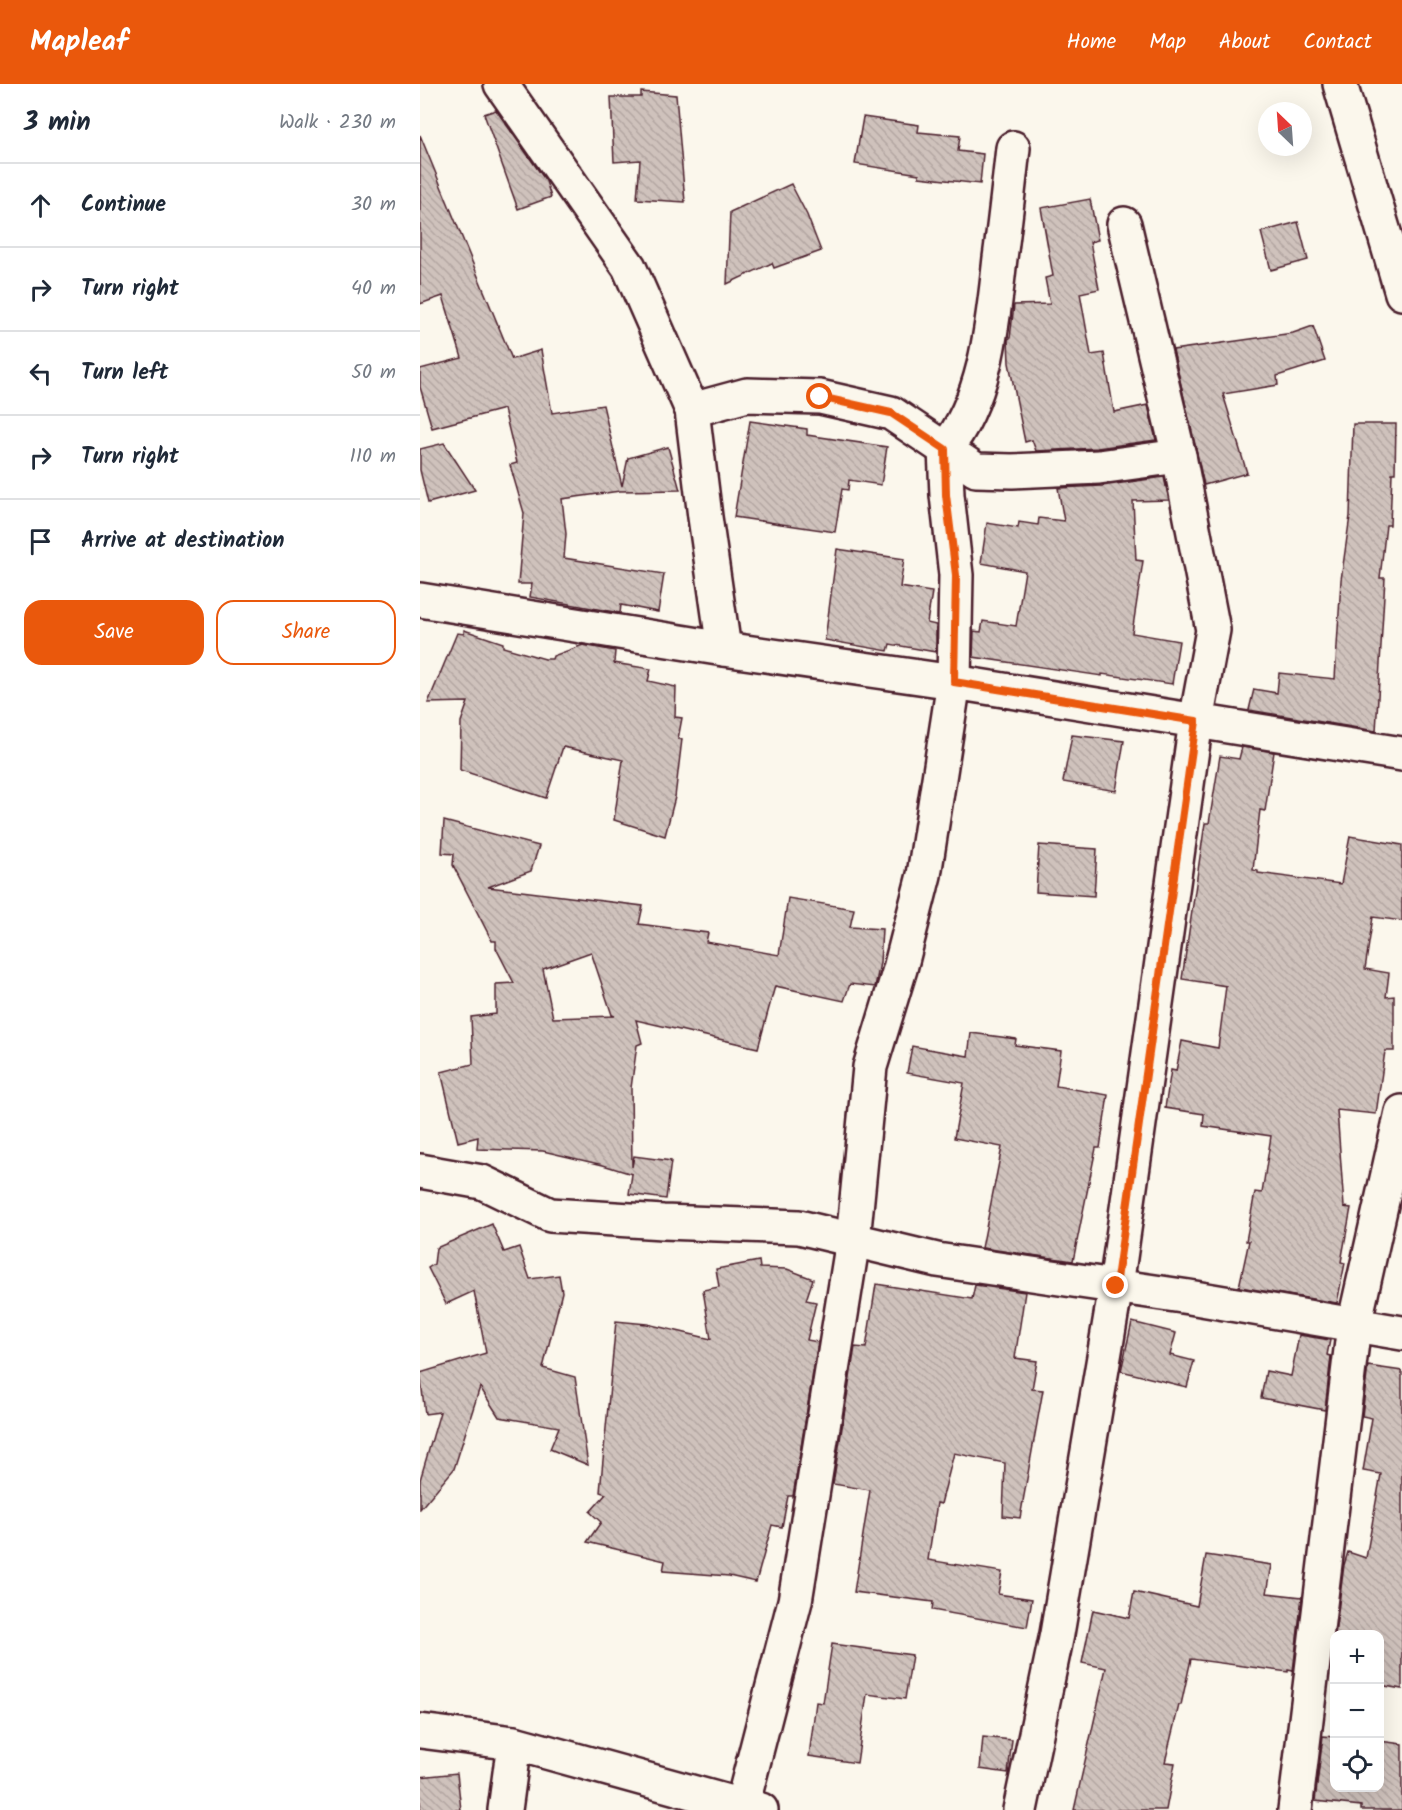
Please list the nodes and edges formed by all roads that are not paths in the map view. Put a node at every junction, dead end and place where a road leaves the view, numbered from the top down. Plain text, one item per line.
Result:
1 (501, 84) edge
2 (1340, 84) edge
3 (1013, 148) dead end
4 (1125, 224) dead end
5 (1402, 293) edge
6 (692, 410) junction
7 (945, 449) junction
8 (1179, 456) junction
9 (420, 600) edge
10 (724, 649) junction
11 (954, 682) junction
12 (1196, 721) junction
13 (1402, 754) edge
14 (1402, 1112) edge
15 (420, 1171) edge
16 (854, 1240) junction
17 (1116, 1286) junction
18 (1354, 1325) junction
19 (1402, 1333) edge
20 (420, 1731) edge
21 (514, 1743) junction
22 (748, 1809) edge
23 (505, 1810) edge
24 (1020, 1810) edge
25 (1295, 1810) edge

1 - 6 street
2 - 5 street
3 - 7 street
4 - 8 street
6 - 7 street
6 - 10 street
7 - 8 street
7 - 11 street
8 - 12 street
9 - 10 street
10 - 11 street
11 - 12 street
11 - 16 street
12 - 13 street
12 - 17 street
14 - 18 street
15 - 16 street
16 - 17 street
16 - 22 street
17 - 18 street
17 - 24 street
18 - 19 street
18 - 25 street
20 - 21 street
21 - 22 street
21 - 23 street

